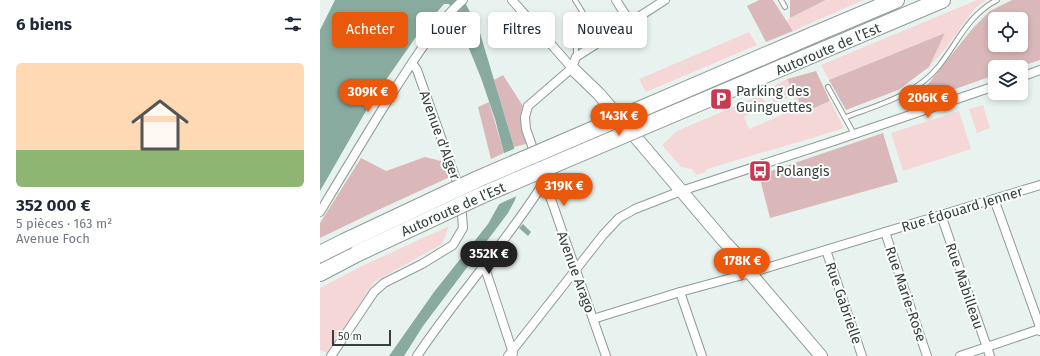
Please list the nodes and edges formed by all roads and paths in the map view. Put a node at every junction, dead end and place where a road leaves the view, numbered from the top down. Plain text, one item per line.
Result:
1 (463, 0) edge
2 (512, 0) edge
3 (575, 0) edge
4 (616, 0) edge
5 (665, 0) edge
6 (782, 0) edge
7 (896, 0) edge
8 (942, 0) edge
9 (997, 0) edge
10 (785, 7) dead end
11 (624, 12) edge
12 (646, 12) edge
13 (590, 48) edge
14 (576, 57) junction
15 (412, 63) junction
16 (572, 68) junction
17 (1040, 70) edge
18 (1028, 74) edge
19 (828, 87) dead end
20 (988, 88) edge
21 (846, 118) junction
22 (854, 134) junction
23 (544, 182) junction
24 (1040, 186) edge
25 (681, 191) junction
26 (994, 199) junction
27 (320, 212) edge
28 (941, 215) junction
29 (884, 232) junction
30 (826, 250) junction
31 (320, 254) edge
32 (484, 264) junction
33 (575, 269) junction
34 (750, 272) junction
35 (320, 273) edge
36 (680, 292) junction
37 (593, 319) junction
38 (1040, 330) edge
39 (987, 347) junction
40 (511, 354) edge
41 (332, 356) edge
42 (417, 356) edge
43 (606, 356) edge
44 (702, 356) edge
45 (821, 356) edge
46 (862, 356) edge
47 (927, 356) edge
48 (960, 356) edge
49 (990, 356) edge

1 - 15 street
2 - 16 street
3 - 14 lane
4 - 11 street
5 - 12 street
6 - 10 lane
7 - 31 highway, Autoroute de l’Est, bridge
8 - 35 highway, Autoroute de l’Est, bridge
9 - 21 lane
13 - 14 street
14 - 16 street
15 - 27 street
15 - 41 street, Avenue d'Alger
16 - 23 street, Avenue Arago
16 - 25 street
17 - 18 street
19 - 21 lane
20 - 22 street
21 - 22 lane
22 - 25 street
23 - 32 street
23 - 33 street, Avenue Arago
24 - 26 street, Rue Édouard Jenner
25 - 33 street
25 - 34 street
26 - 28 street, Rue Édouard Jenner
26 - 38 street
28 - 29 street, Rue Édouard Jenner
28 - 39 street, Rue Mabilleau
29 - 30 street, Rue Édouard Jenner
29 - 47 street, Rue Marie-Rose
30 - 34 street, Rue Édouard Jenner
30 - 46 street, Rue Gabrielle
32 - 40 street
32 - 42 street
33 - 37 street, Avenue Arago
33 - 40 street
34 - 36 street, Rue Édouard Jenner
34 - 45 street
36 - 37 street, Rue Édouard Jenner
36 - 44 street
37 - 43 street, Avenue Arago
38 - 39 street
39 - 48 street
39 - 49 street, Rue Mabilleau

